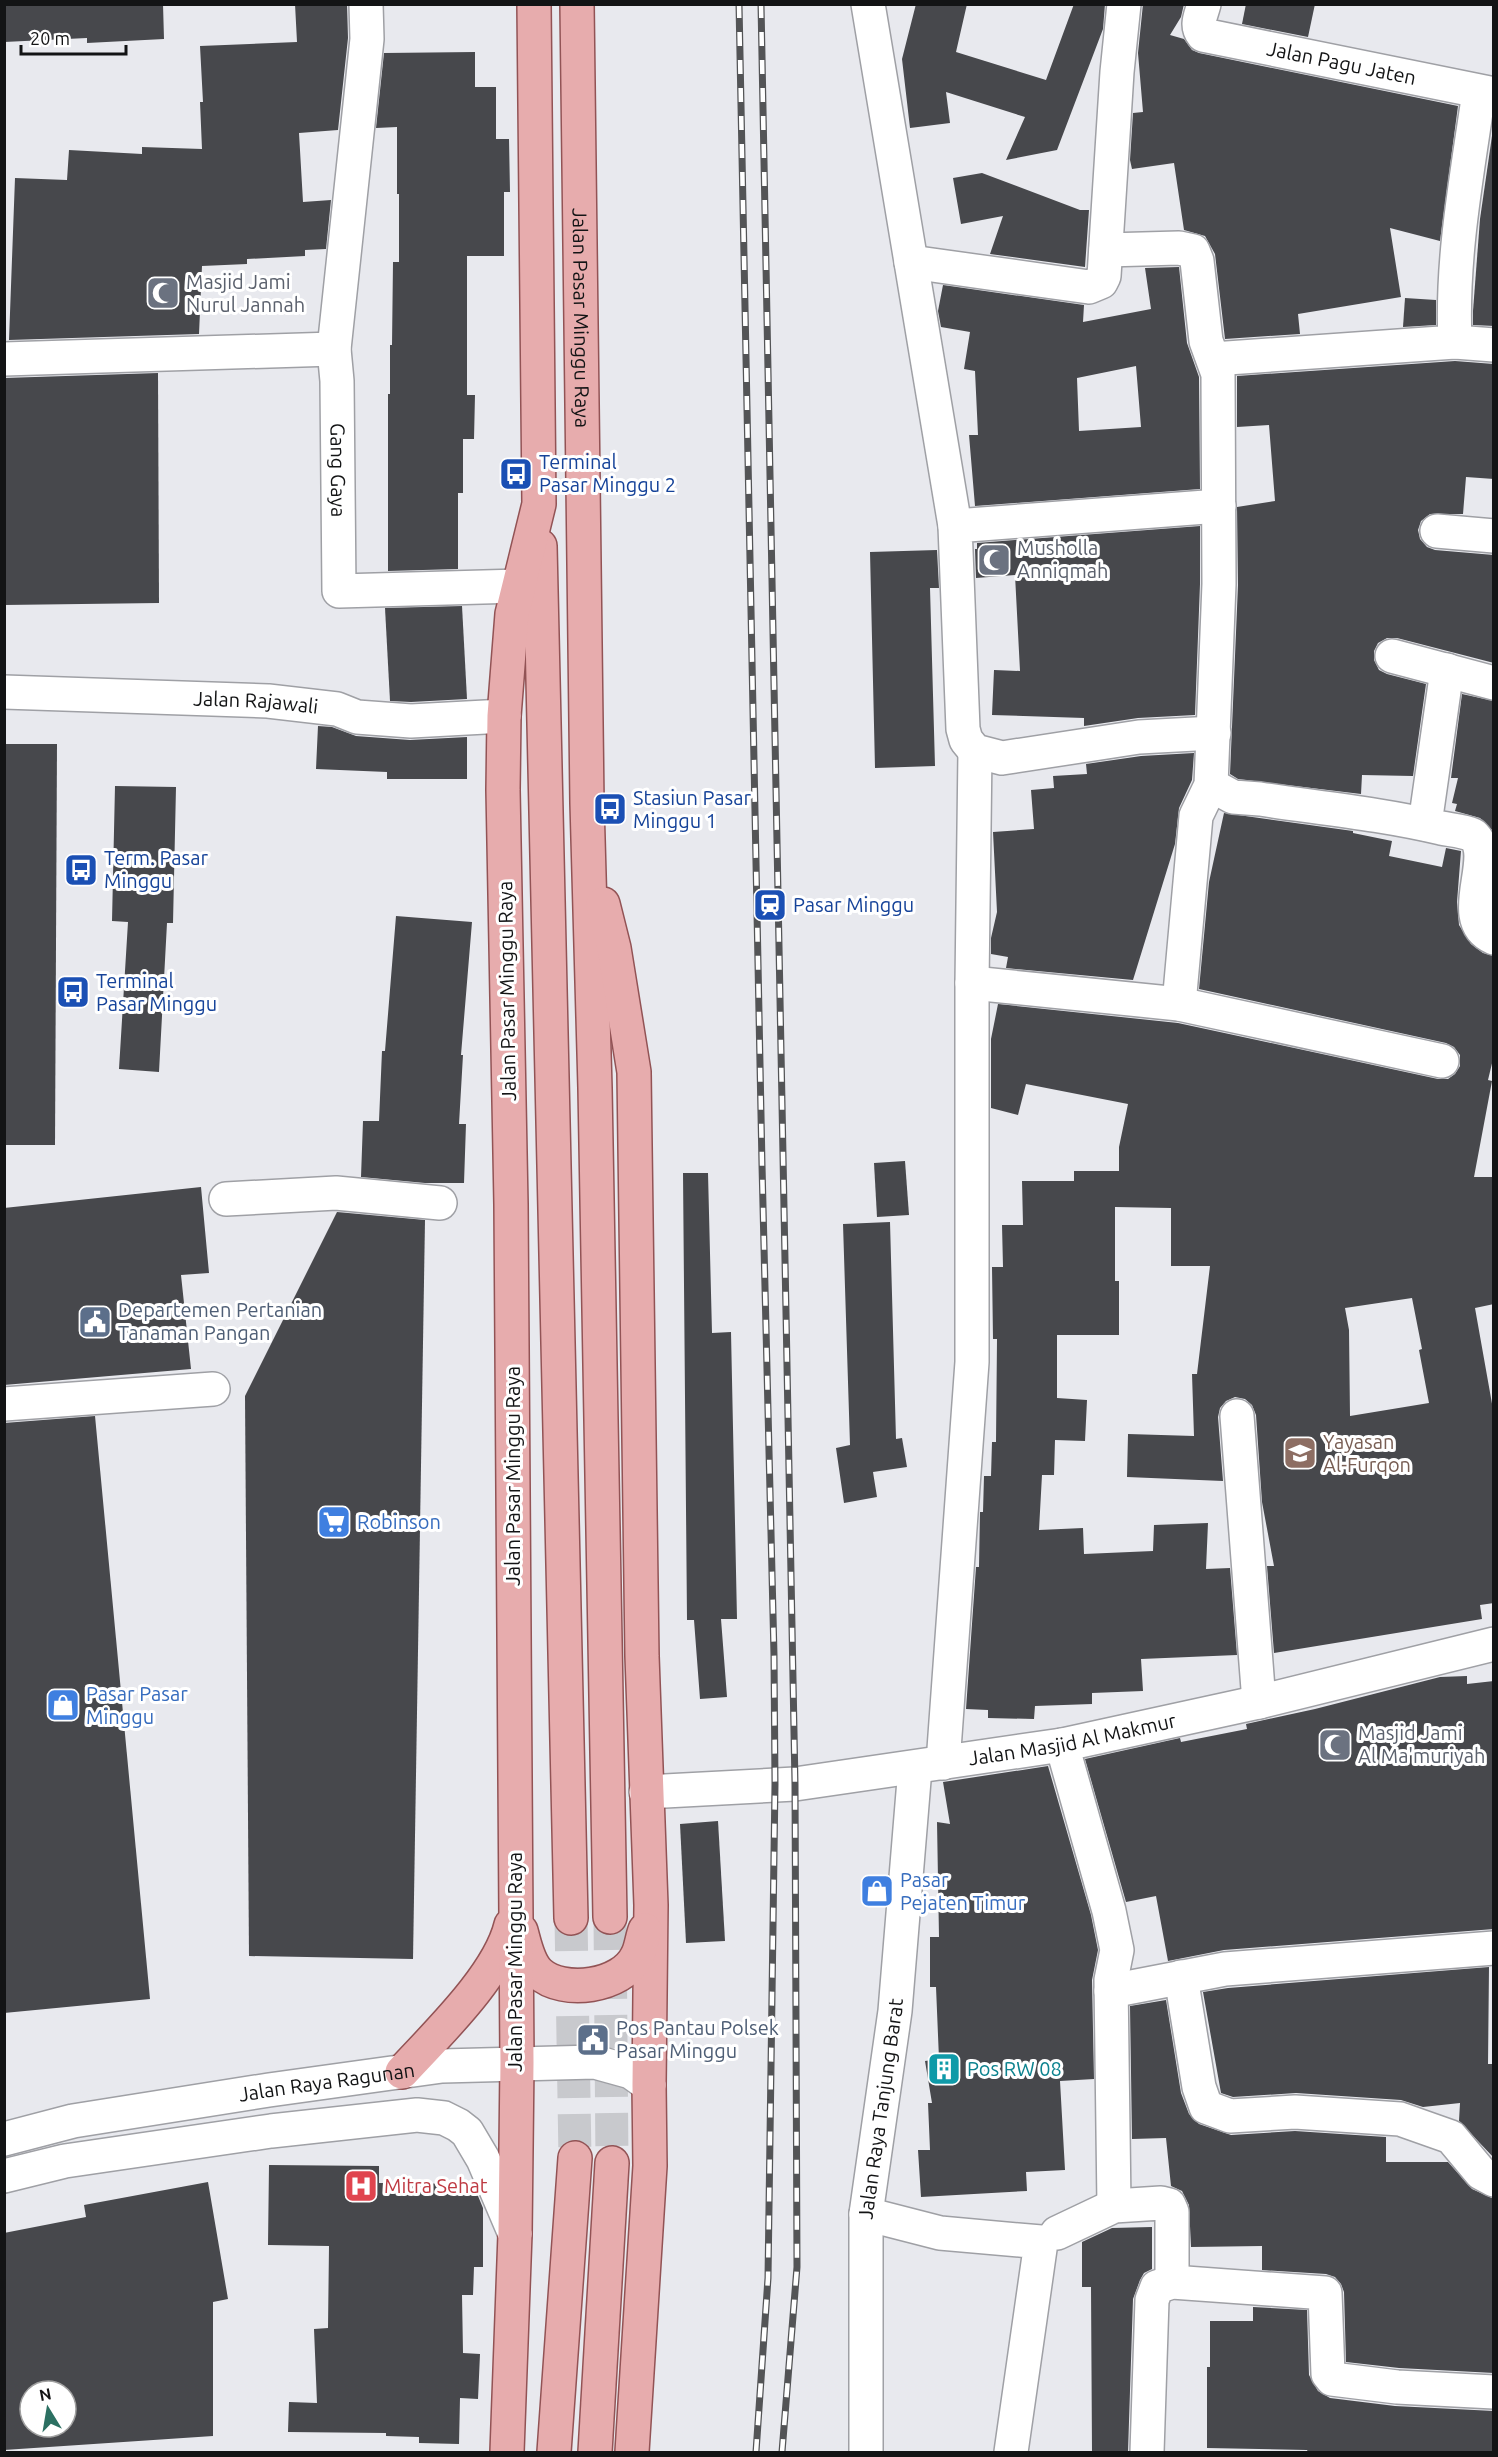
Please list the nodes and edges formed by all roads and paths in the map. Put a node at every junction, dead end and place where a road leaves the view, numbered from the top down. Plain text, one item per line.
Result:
1 (366, 4) edge
2 (534, 4) edge
3 (577, 4) edge
4 (868, 4) edge
5 (1124, 4) edge
6 (1201, 14) edge
7 (1486, 93) edge
8 (1106, 250) junction
9 (911, 262) junction
10 (1455, 342) junction
11 (1494, 345) edge
12 (333, 349) junction
13 (4, 359) edge
14 (1214, 359) junction
15 (539, 504) junction
16 (1219, 506) junction
17 (955, 526) junction
18 (1437, 531) dead end
19 (1494, 536) edge
20 (519, 586) junction
21 (1392, 656) dead end
22 (1447, 670) junction
23 (1494, 683) edge
24 (4, 692) edge
25 (504, 716) junction
26 (1214, 734) junction
27 (975, 751) junction
28 (1211, 785) junction
29 (1425, 824) junction
30 (588, 847) junction
31 (1494, 938) edge
32 (972, 983) junction
33 (1179, 1004) junction
34 (1442, 1061) dead end
35 (235, 1199) dead end
36 (440, 1203) dead end
37 (213, 1389) dead end
38 (4, 1404) edge
39 (1237, 1416) dead end
40 (1494, 1644) edge
41 (1259, 1702) junction
42 (1062, 1745) junction
43 (929, 1765) junction
44 (646, 1792) junction
45 (651, 1905) junction
46 (515, 1906) junction
47 (610, 1917) tunnel mouth
48 (571, 1918) tunnel mouth
49 (1494, 1948) edge
50 (1181, 1977) junction
51 (1111, 1991) junction
52 (517, 2063) junction
53 (402, 2072) junction
54 (649, 2085) junction
55 (4, 2139) edge
56 (575, 2158) tunnel mouth
57 (612, 2163) tunnel mouth
58 (4, 2176) edge
59 (1494, 2180) edge
60 (1114, 2206) junction
61 (866, 2214) junction
62 (1057, 2233) dead end
63 (515, 2234) junction
64 (1173, 2282) junction
65 (1494, 2392) edge
66 (507, 2452) edge
67 (554, 2452) edge
68 (595, 2452) edge
69 (632, 2452) edge
70 (866, 2452) edge
71 (1011, 2452) edge
72 (1148, 2452) edge

1 - 12 street, Gang Gaya
2 - 15 main road, Jalan Pasar Minggu Raya
3 - 30 main road, Jalan Pasar Minggu Raya
4 - 9 street
5 - 8 street
6 - 7 street, Jalan Pagu Jaten
7 - 10 street
8 - 9 street
8 - 14 street
9 - 17 street
10 - 11 street
10 - 14 street
12 - 13 street
12 - 20 street, Gang Gaya
14 - 16 street
15 - 20 main road, Jalan Pasar Minggu Raya
15 - 48 main road, Jalan Pasar Minggu Raya
16 - 17 street
16 - 26 street
17 - 27 street
18 - 19 street
20 - 25 main road, Jalan Pasar Minggu Raya
21 - 22 street
22 - 23 street
22 - 29 street
24 - 25 street, Jalan Rajawali
25 - 46 main road, Jalan Pasar Minggu Raya
26 - 27 street
26 - 28 street
27 - 32 street, Jalan Raya Tanjung Barat
28 - 29 street
28 - 33 street
29 - 31 street
30 - 44 main road, Jalan Pasar Minggu Raya
30 - 47 main road, Jalan Pasar Minggu Raya
32 - 33 street
32 - 43 street, Jalan Raya Tanjung Barat
33 - 34 street
35 - 36 street
37 - 38 street
39 - 41 street
40 - 41 street, Jalan Masjid Al Makmur
41 - 42 street, Jalan Masjid Al Makmur
42 - 43 street, Jalan Masjid Al Makmur
42 - 51 street
43 - 44 street, Jalan Masjid Al Makmur
43 - 61 street, Jalan Raya Tanjung Barat
44 - 45 main road, Jalan Pasar Minggu Raya
45 - 46 main road
45 - 54 main road, Jalan Pasar Minggu Raya
46 - 52 main road, Jalan Pasar Minggu Raya
46 - 53 main road
49 - 50 street
50 - 51 street
50 - 59 street
51 - 60 street
52 - 53 street, Jalan Raya Ragunan
52 - 54 street, Jalan Raya Ragunan
52 - 63 main road, Jalan Pasar Minggu Raya
53 - 55 street, Jalan Raya Ragunan
54 - 69 main road, Jalan Pasar Minggu Raya
56 - 67 main road
57 - 68 main road
58 - 63 street, Jalan Raya Ragunan
60 - 62 street
60 - 64 street
61 - 70 street, Jalan Raya Tanjung Barat
61 - 71 street
63 - 66 main road, Jalan Pasar Minggu Raya
64 - 65 street
64 - 72 street

